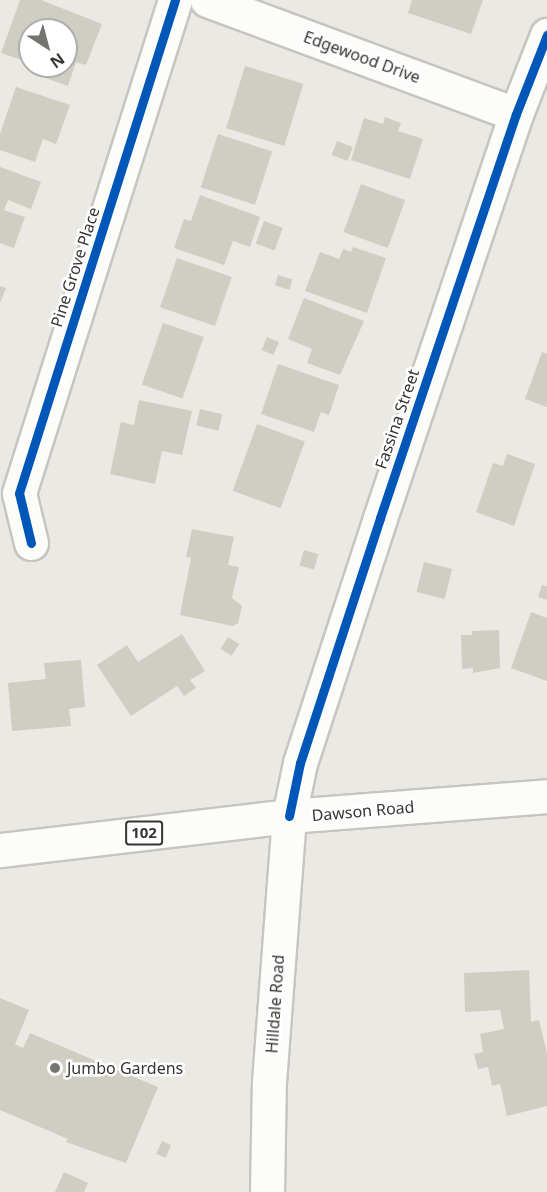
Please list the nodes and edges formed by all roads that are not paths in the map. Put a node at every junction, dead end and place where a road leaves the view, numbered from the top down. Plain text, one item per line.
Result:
1 (175, 0) edge
2 (207, 0) edge
3 (547, 35) edge
4 (516, 114) junction
5 (31, 543) dead end
6 (547, 796) edge
7 (289, 816) junction
8 (0, 850) edge
9 (267, 1192) edge

1 - 5 street, Pine Grove Place
2 - 4 street, Edgewood Drive
3 - 4 street, Fassina Street
4 - 7 street, Fassina Street
6 - 7 street, Dawson Road / 102
7 - 8 street, Dawson Road / 102
7 - 9 street, Hilldale Road

